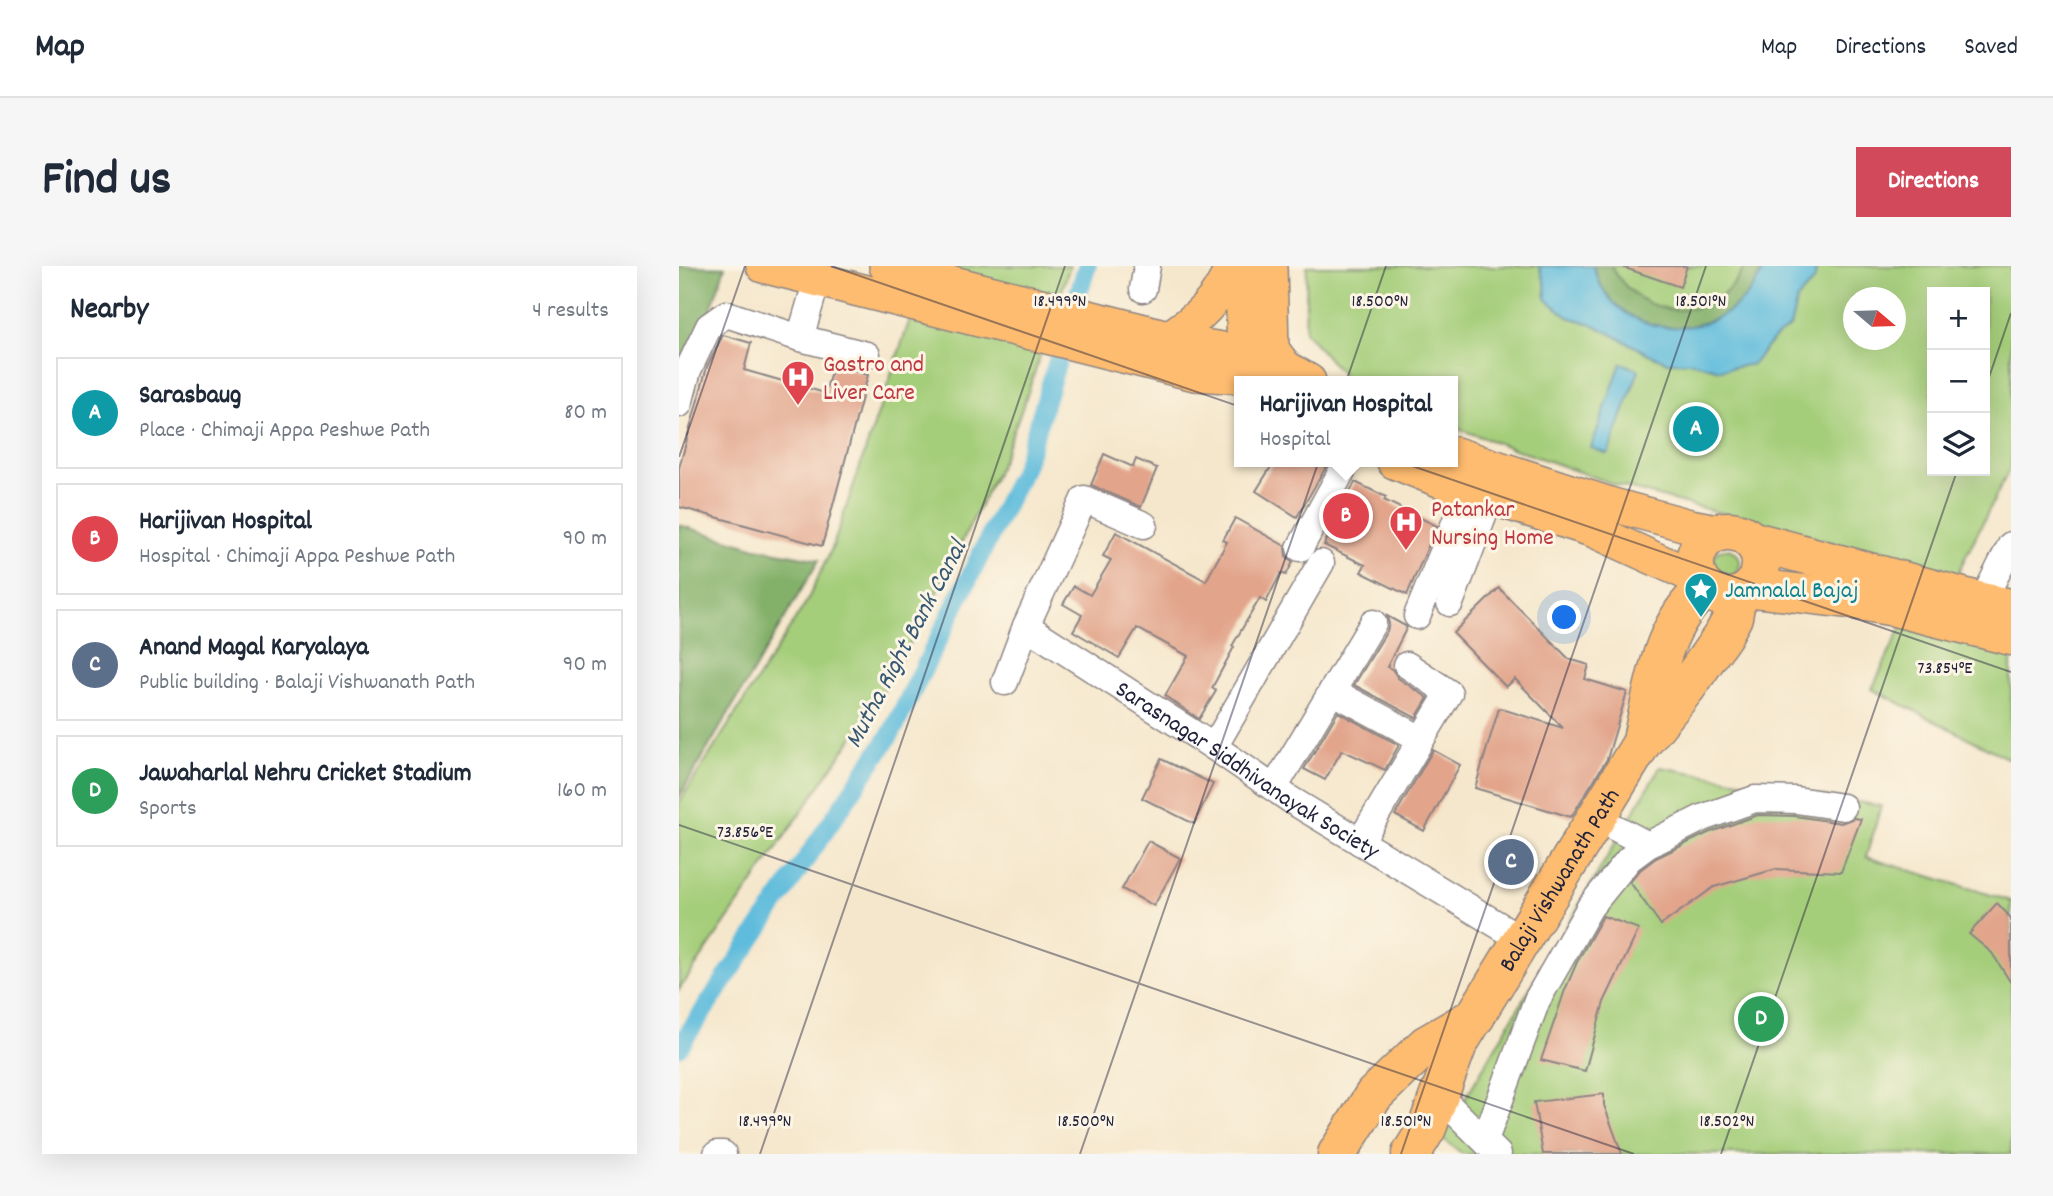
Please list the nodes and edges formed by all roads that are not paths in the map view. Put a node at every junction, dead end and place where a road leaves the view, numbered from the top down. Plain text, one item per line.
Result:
1 (763, 266) edge
2 (1232, 266) edge
3 (1242, 266) edge
4 (1270, 266) edge
5 (817, 280) junction
6 (900, 280) edge
7 (800, 338) junction
8 (1155, 344) junction
9 (867, 355) dead end
10 (1267, 368) edge
11 (679, 404) edge
12 (1458, 455) edge
13 (1345, 467) edge
14 (1407, 467) edge
15 (1479, 494) junction
16 (1144, 525) dead end
17 (1736, 536) junction
18 (2011, 545) edge
19 (1723, 588) junction
20 (1814, 595) junction
21 (1450, 603) dead end
22 (1997, 605) edge
23 (1417, 616) dead end
24 (1373, 623) dead end
25 (1026, 626) junction
26 (1723, 635) junction
27 (2011, 636) edge
28 (1407, 665) dead end
29 (1005, 682) dead end
30 (1332, 691) junction
31 (1421, 739) junction
32 (1641, 744) junction
33 (1214, 747) junction
34 (1274, 788) junction
35 (1843, 807) dead end
36 (1597, 818) junction
37 (1360, 842) junction
38 (1648, 845) junction
39 (1524, 940) junction
40 (1454, 1035) junction
41 (1439, 1096) junction
42 (1492, 1150) edge
43 (717, 1154) edge
44 (723, 1154) edge
45 (1336, 1154) edge
46 (1366, 1154) edge
47 (1389, 1154) edge
48 (1411, 1154) edge

1 - 5 main road
2 - 8 main road
3 - 10 main road
4 - 10 main road
5 - 6 main road
5 - 7 street
6 - 8 main road
7 - 9 street
7 - 11 street
8 - 10 main road
12 - 17 main road
13 - 33 street
14 - 15 main road
15 - 19 main road
15 - 21 street
15 - 23 street
16 - 25 street
17 - 19 highway, Balaji Vishwanath Path
17 - 19 highway, Balaji Vishwanath Path
17 - 22 highway
18 - 22 street
19 - 20 highway
19 - 26 highway, Balaji Vishwanath Path
19 - 32 highway, Balaji Vishwanath Path
20 - 26 highway
20 - 27 highway
24 - 30 street
25 - 29 street
25 - 33 street, Sarasnagar Siddhivanayak Society
26 - 32 highway, Balaji Vishwanath Path
28 - 31 street
30 - 31 street
30 - 34 street
31 - 37 street
32 - 36 highway, Balaji Vishwanath Path
33 - 34 street, Sarasnagar Siddhivanayak Society
34 - 37 street, Sarasnagar Siddhivanayak Society
35 - 38 street
36 - 38 street
36 - 39 highway, Balaji Vishwanath Path
37 - 39 street, Sarasnagar Siddhivanayak Society
38 - 42 street
39 - 40 highway, Balaji Vishwanath Path
40 - 41 highway, Balaji Vishwanath Path
40 - 45 highway, Balaji Vishwanath Path
40 - 46 highway
40 - 47 highway
41 - 42 street
41 - 48 highway, Balaji Vishwanath Path
43 - 44 street

